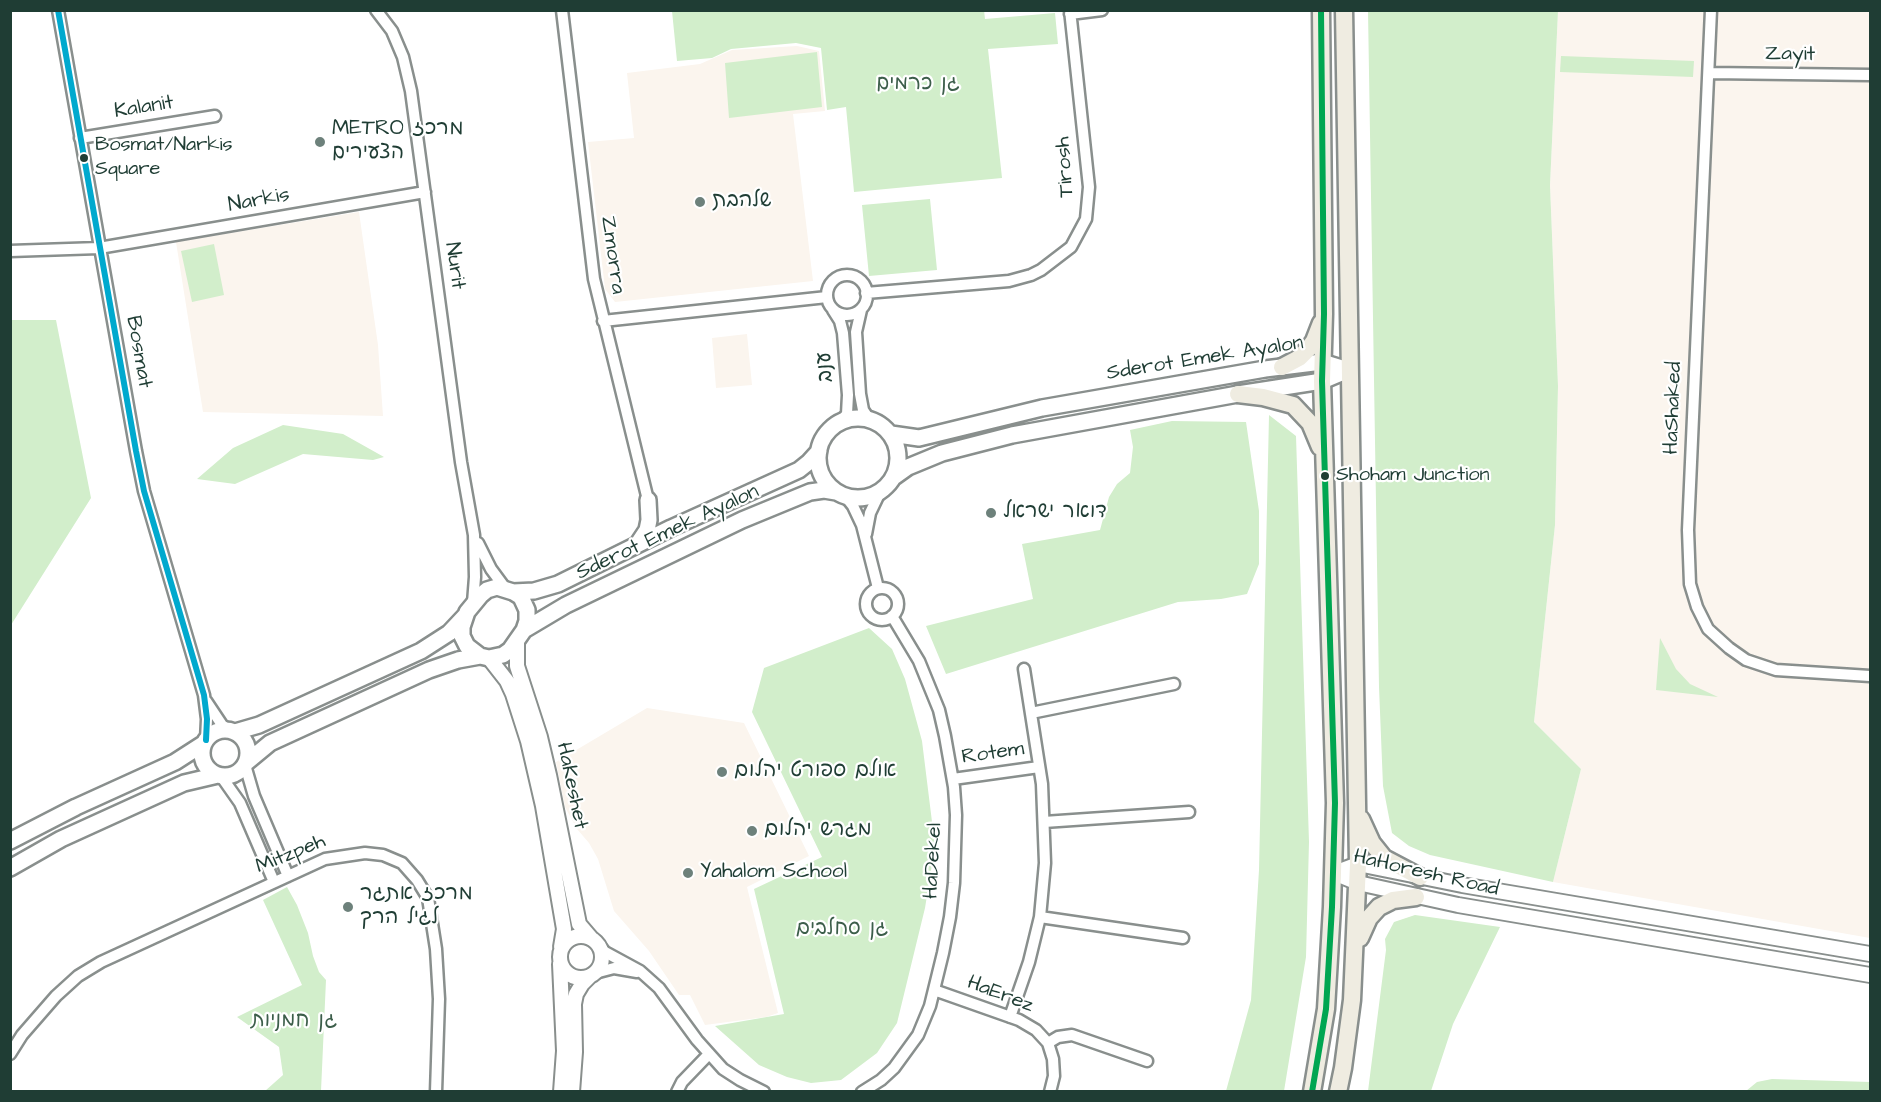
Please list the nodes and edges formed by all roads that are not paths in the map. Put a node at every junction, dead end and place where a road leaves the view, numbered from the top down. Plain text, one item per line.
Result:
1 (58, 10) edge
2 (376, 10) edge
3 (562, 10) edge
4 (1102, 10) edge
5 (1321, 10) edge
6 (1344, 10) edge
7 (1711, 10) edge
8 (1070, 12) edge
9 (1709, 73) junction
10 (1870, 75) edge
11 (215, 116) dead end
12 (80, 138) junction
13 (425, 192) junction
14 (99, 248) junction
15 (10, 251) edge
16 (866, 293) junction
17 (829, 302) junction
18 (861, 309) junction
19 (1324, 314) junction
20 (603, 321) junction
21 (1322, 362) junction
22 (1282, 367) junction
23 (1348, 370) junction
24 (1322, 381) junction
25 (1238, 394) junction
26 (869, 420) junction
27 (838, 424) junction
28 (891, 434) junction
29 (819, 451) junction
30 (1324, 456) junction
31 (894, 477) junction
32 (880, 492) junction
33 (840, 494) junction
34 (648, 500) junction
35 (681, 524) junction
36 (474, 535) junction
37 (866, 537) junction
38 (636, 546) junction
39 (878, 588) junction
40 (509, 590) junction
41 (469, 610) junction
42 (892, 616) junction
43 (521, 635) junction
44 (484, 657) junction
45 (1024, 669) dead end
46 (1870, 676) edge
47 (1174, 684) dead end
48 (204, 695) junction
49 (1031, 713) junction
50 (232, 731) junction
51 (204, 742) junction
52 (246, 763) junction
53 (1039, 767) junction
54 (219, 776) junction
55 (953, 779) junction
56 (1189, 812) dead end
57 (1358, 813) junction
58 (1044, 822) junction
59 (10, 841) edge
60 (1358, 864) junction
61 (10, 868) edge
62 (1334, 873) junction
63 (288, 876) junction
64 (1420, 877) junction
65 (274, 882) junction
66 (1358, 883) junction
67 (1416, 897) junction
68 (1040, 916) junction
69 (1183, 938) dead end
70 (593, 940) junction
71 (561, 947) junction
72 (1356, 950) junction
73 (1870, 954) edge
74 (560, 964) junction
75 (643, 973) junction
76 (593, 974) junction
77 (1870, 975) edge
78 (934, 990) junction
79 (1010, 1017) junction
80 (1048, 1042) junction
81 (10, 1054) edge
82 (709, 1054) junction
83 (1147, 1061) dead end
84 (436, 1092) edge
85 (561, 1092) edge
86 (572, 1092) edge
87 (677, 1092) edge
88 (764, 1092) edge
89 (862, 1092) edge
90 (1050, 1092) edge
91 (1312, 1092) edge
92 (1338, 1092) edge

1 - 12 street, Bosmat
2 - 13 street, Nurit
3 - 20 street, Zmorra
4 - 8 street
5 - 19 main road
6 - 23 main road
7 - 9 street, HaShaked
8 - 16 street, Tirosh
9 - 10 street, Zayit
9 - 46 street, HaShaked
11 - 12 street, Kalanit
12 - 14 street, Bosmat
13 - 14 street, Narkis
13 - 36 street, Nurit
14 - 15 street, Narkis
14 - 48 street, Bosmat
16 - 17 street
16 - 18 street
17 - 18 street
17 - 20 street
17 - 27 street, ענב
18 - 26 street, ענב
19 - 21 main road
19 - 22 main road
20 - 34 street, Zmorra
21 - 22 main road, Sderot Emek Ayalon
21 - 23 main road, Sderot Emek Ayalon
21 - 24 main road
22 - 28 main road, Sderot Emek Ayalon
23 - 24 main road, Sderot Emek Ayalon
23 - 57 main road
24 - 25 main road, Sderot Emek Ayalon
24 - 30 main road
25 - 30 main road
25 - 31 main road, Sderot Emek Ayalon
26 - 27 main road
26 - 28 main road
27 - 29 main road
28 - 31 main road
29 - 33 main road
29 - 35 main road, Sderot Emek Ayalon
30 - 62 main road
31 - 32 main road
32 - 33 main road
32 - 37 street
33 - 37 street
33 - 43 main road, Sderot Emek Ayalon
34 - 35 main road
34 - 38 main road
35 - 38 main road, Sderot Emek Ayalon
36 - 40 street, Nurit
36 - 41 street, Nurit
37 - 39 street
38 - 40 main road, Sderot Emek Ayalon
39 - 42 street
39 - 42 street
40 - 41 main road
40 - 43 main road
41 - 44 main road
41 - 50 main road
42 - 55 street, HaDekel
43 - 44 main road
43 - 70 street, HaKeshet
44 - 52 main road
44 - 71 street, HaKeshet
45 - 49 street
47 - 49 street
48 - 50 street, Bosmat
48 - 51 street, Bosmat
49 - 53 street
50 - 51 main road
50 - 52 main road
51 - 54 main road
51 - 59 main road
52 - 54 main road
52 - 63 street
53 - 55 street, Rotem
53 - 58 street
54 - 61 main road
54 - 65 street
55 - 78 street, HaDekel
56 - 58 street
57 - 60 main road
57 - 64 main road
58 - 68 street
60 - 62 street, HaHoresh Road
60 - 64 street, HaHoresh Road
60 - 66 main road
62 - 66 street, HaHoresh Road
62 - 91 main road
63 - 65 street, Mitzpeh
63 - 84 street, Mitzpeh
64 - 73 street, HaHoresh Road
65 - 81 street, Mitzpeh
66 - 67 street, HaHoresh Road
66 - 72 main road
67 - 72 main road
67 - 77 street, HaHoresh Road
68 - 69 street
68 - 79 street
70 - 71 street
70 - 75 street
70 - 76 street
71 - 74 street
72 - 92 main road
74 - 76 street
74 - 85 street
75 - 76 street
75 - 82 street
76 - 86 street
78 - 79 street, HaErez
78 - 89 street, HaDekel
79 - 80 street, HaErez
80 - 83 street, HaErez
80 - 90 street, HaErez
82 - 87 street
82 - 88 street

